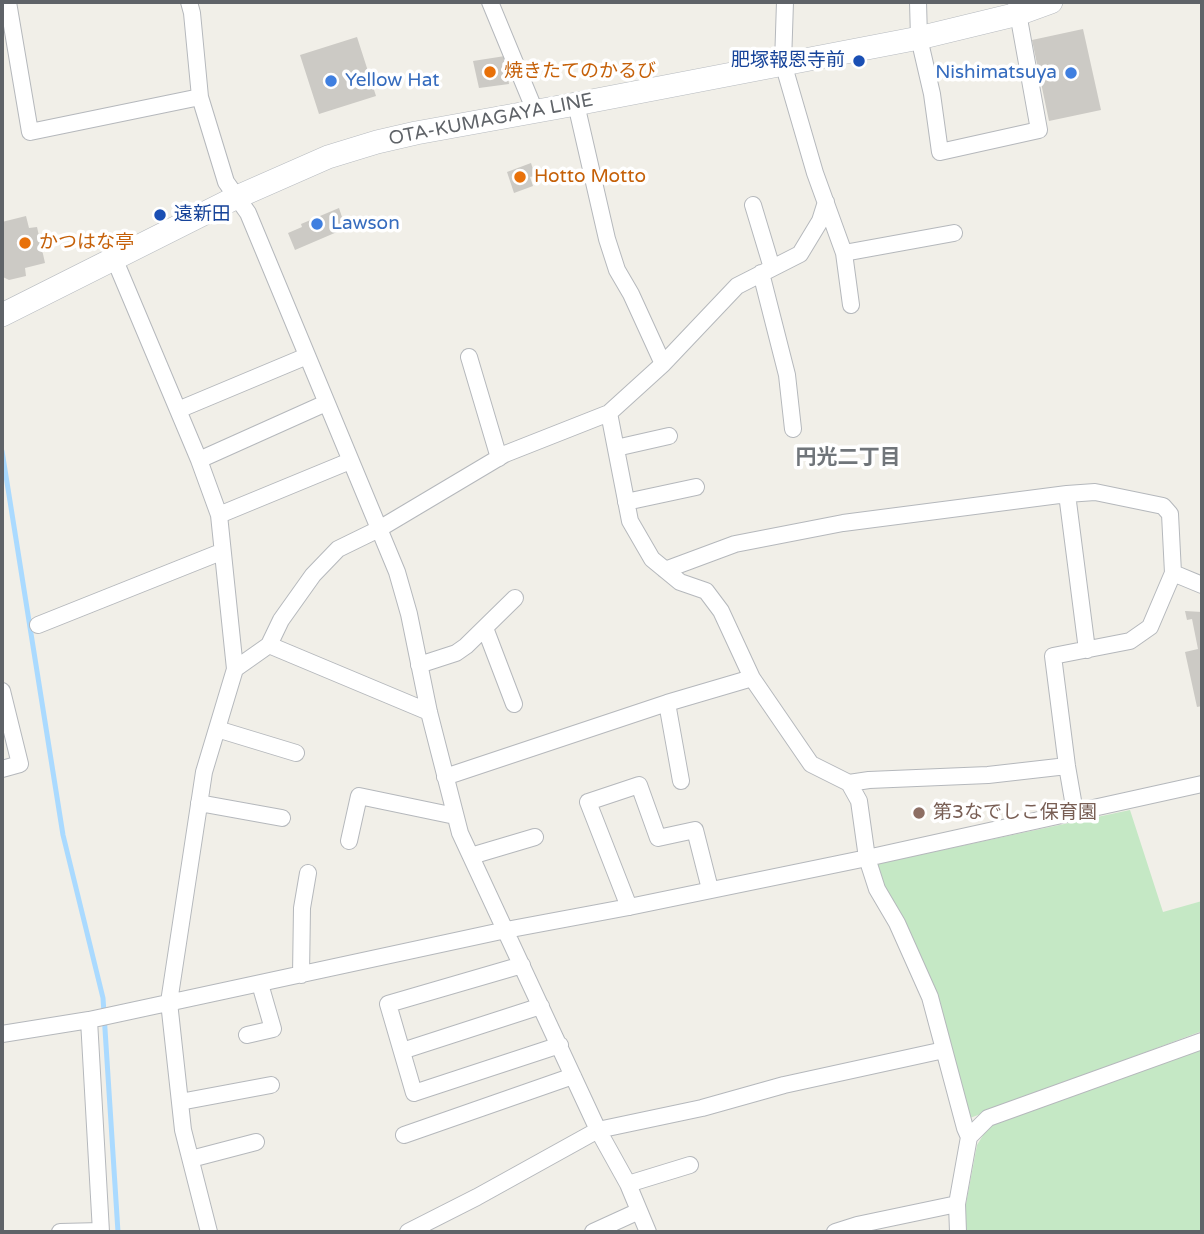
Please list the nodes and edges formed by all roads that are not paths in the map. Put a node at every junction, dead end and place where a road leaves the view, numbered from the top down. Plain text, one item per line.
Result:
1 (8, 2) edge
2 (189, 2) edge
3 (490, 2) edge
4 (785, 2) edge
5 (918, 2) edge
6 (1051, 2) edge
7 (1023, 7) edge
8 (919, 38) junction
9 (783, 63) junction
10 (200, 97) junction
11 (576, 104) junction
12 (535, 111) junction
13 (237, 197) junction
14 (825, 202) junction
15 (753, 205) dead end
16 (954, 233) dead end
17 (844, 253) junction
18 (114, 258) junction
19 (766, 270) junction
20 (851, 305) dead end
21 (2, 315) edge
22 (307, 356) junction
23 (469, 357) dead end
24 (663, 364) junction
25 (326, 403) junction
26 (178, 410) junction
27 (609, 413) junction
28 (793, 429) dead end
29 (669, 436) dead end
30 (616, 448) junction
31 (499, 458) junction
32 (199, 460) junction
33 (350, 461) junction
34 (696, 487) dead end
35 (1067, 494) junction
36 (626, 502) junction
37 (219, 515) junction
38 (379, 528) junction
39 (221, 552) junction
40 (665, 570) junction
41 (1173, 573) junction
42 (1202, 585) edge
43 (516, 598) dead end
44 (38, 625) dead end
45 (485, 628) junction
46 (270, 645) junction
47 (1087, 650) junction
48 (419, 665) junction
49 (236, 669) junction
50 (752, 678) junction
51 (2, 691) edge
52 (667, 703) junction
53 (514, 704) dead end
54 (429, 712) junction
55 (217, 729) junction
56 (296, 753) dead end
57 (1067, 766) junction
58 (2, 769) edge
59 (445, 777) junction
60 (681, 781) dead end
61 (849, 783) junction
62 (1202, 784) edge
63 (199, 803) junction
64 (1075, 812) junction
65 (455, 816) junction
66 (282, 818) dead end
67 (535, 837) dead end
68 (349, 841) dead end
69 (471, 856) junction
70 (867, 858) junction
71 (308, 873) dead end
72 (710, 889) junction
73 (629, 907) junction
74 (506, 930) junction
75 (523, 965) junction
76 (301, 975) junction
77 (260, 984) junction
78 (169, 1002) junction
79 (541, 1006) junction
80 (91, 1019) junction
81 (2, 1034) edge
82 (247, 1035) dead end
83 (1202, 1041) edge
84 (559, 1045) junction
85 (944, 1050) junction
86 (402, 1051) junction
87 (573, 1076) junction
88 (271, 1085) dead end
89 (180, 1102) junction
90 (598, 1130) junction
91 (404, 1135) dead end
92 (969, 1137) junction
93 (256, 1142) dead end
94 (191, 1159) junction
95 (690, 1165) dead end
96 (628, 1184) junction
97 (957, 1204) junction
98 (639, 1211) junction
99 (60, 1232) edge
100 (101, 1232) edge
101 (209, 1232) edge
102 (408, 1232) edge
103 (593, 1232) edge
104 (648, 1232) edge
105 (835, 1232) edge
106 (958, 1232) edge

1 - 10 street
2 - 10 street
3 - 12 street
4 - 9 street
5 - 8 street
6 - 7 main road, OTA-KUMAGAYA LINE
7 - 8 main road, OTA-KUMAGAYA LINE
7 - 8 street
8 - 9 main road, OTA-KUMAGAYA LINE
9 - 11 main road, OTA-KUMAGAYA LINE
9 - 14 street
10 - 13 street
11 - 12 main road, OTA-KUMAGAYA LINE
11 - 24 street
12 - 13 main road, OTA-KUMAGAYA LINE
13 - 18 main road, OTA-KUMAGAYA LINE
13 - 22 street
14 - 17 street
14 - 19 street
15 - 19 street
16 - 17 street
17 - 20 street
18 - 21 main road, OTA-KUMAGAYA LINE
18 - 26 street
19 - 24 street
19 - 28 street
22 - 25 street
22 - 26 street
23 - 31 street
24 - 27 street
25 - 32 street
25 - 33 street
26 - 32 street
27 - 30 street
27 - 31 street
29 - 30 street
30 - 36 street
31 - 38 street
32 - 37 street
33 - 37 street
33 - 38 street
34 - 36 street
35 - 40 street
35 - 41 street
35 - 47 street
36 - 40 street
37 - 39 street
38 - 46 street
38 - 48 street
39 - 44 street
39 - 49 street
40 - 50 street
41 - 42 street
41 - 47 street
43 - 45 street
45 - 48 street
45 - 53 street
46 - 49 street
46 - 54 street
47 - 57 street
48 - 54 street
49 - 55 street
50 - 52 street
50 - 61 street
51 - 58 street
52 - 59 street
52 - 60 street
54 - 59 street
55 - 56 street
55 - 63 street
57 - 61 street
57 - 64 street
59 - 65 street
61 - 70 street
62 - 64 street
63 - 66 street
63 - 78 street
64 - 70 street
65 - 68 street
65 - 69 street
67 - 69 street
69 - 74 street
70 - 72 street
70 - 85 street
71 - 76 street
72 - 73 street
72 - 73 street
73 - 74 street
74 - 75 street
74 - 76 street
75 - 79 street
75 - 86 street
76 - 77 street
77 - 78 street
77 - 82 street
78 - 80 street
78 - 89 street
79 - 84 street
79 - 86 street
80 - 81 street
80 - 100 street
83 - 92 street
84 - 86 street
84 - 87 street
85 - 90 street
85 - 92 street
87 - 90 street
87 - 91 street
88 - 89 street
89 - 94 street
90 - 96 street
90 - 102 street
92 - 97 street
93 - 94 street
94 - 101 street
95 - 96 street
96 - 98 street
97 - 105 street
97 - 106 street
98 - 103 street
98 - 104 street
99 - 100 street

